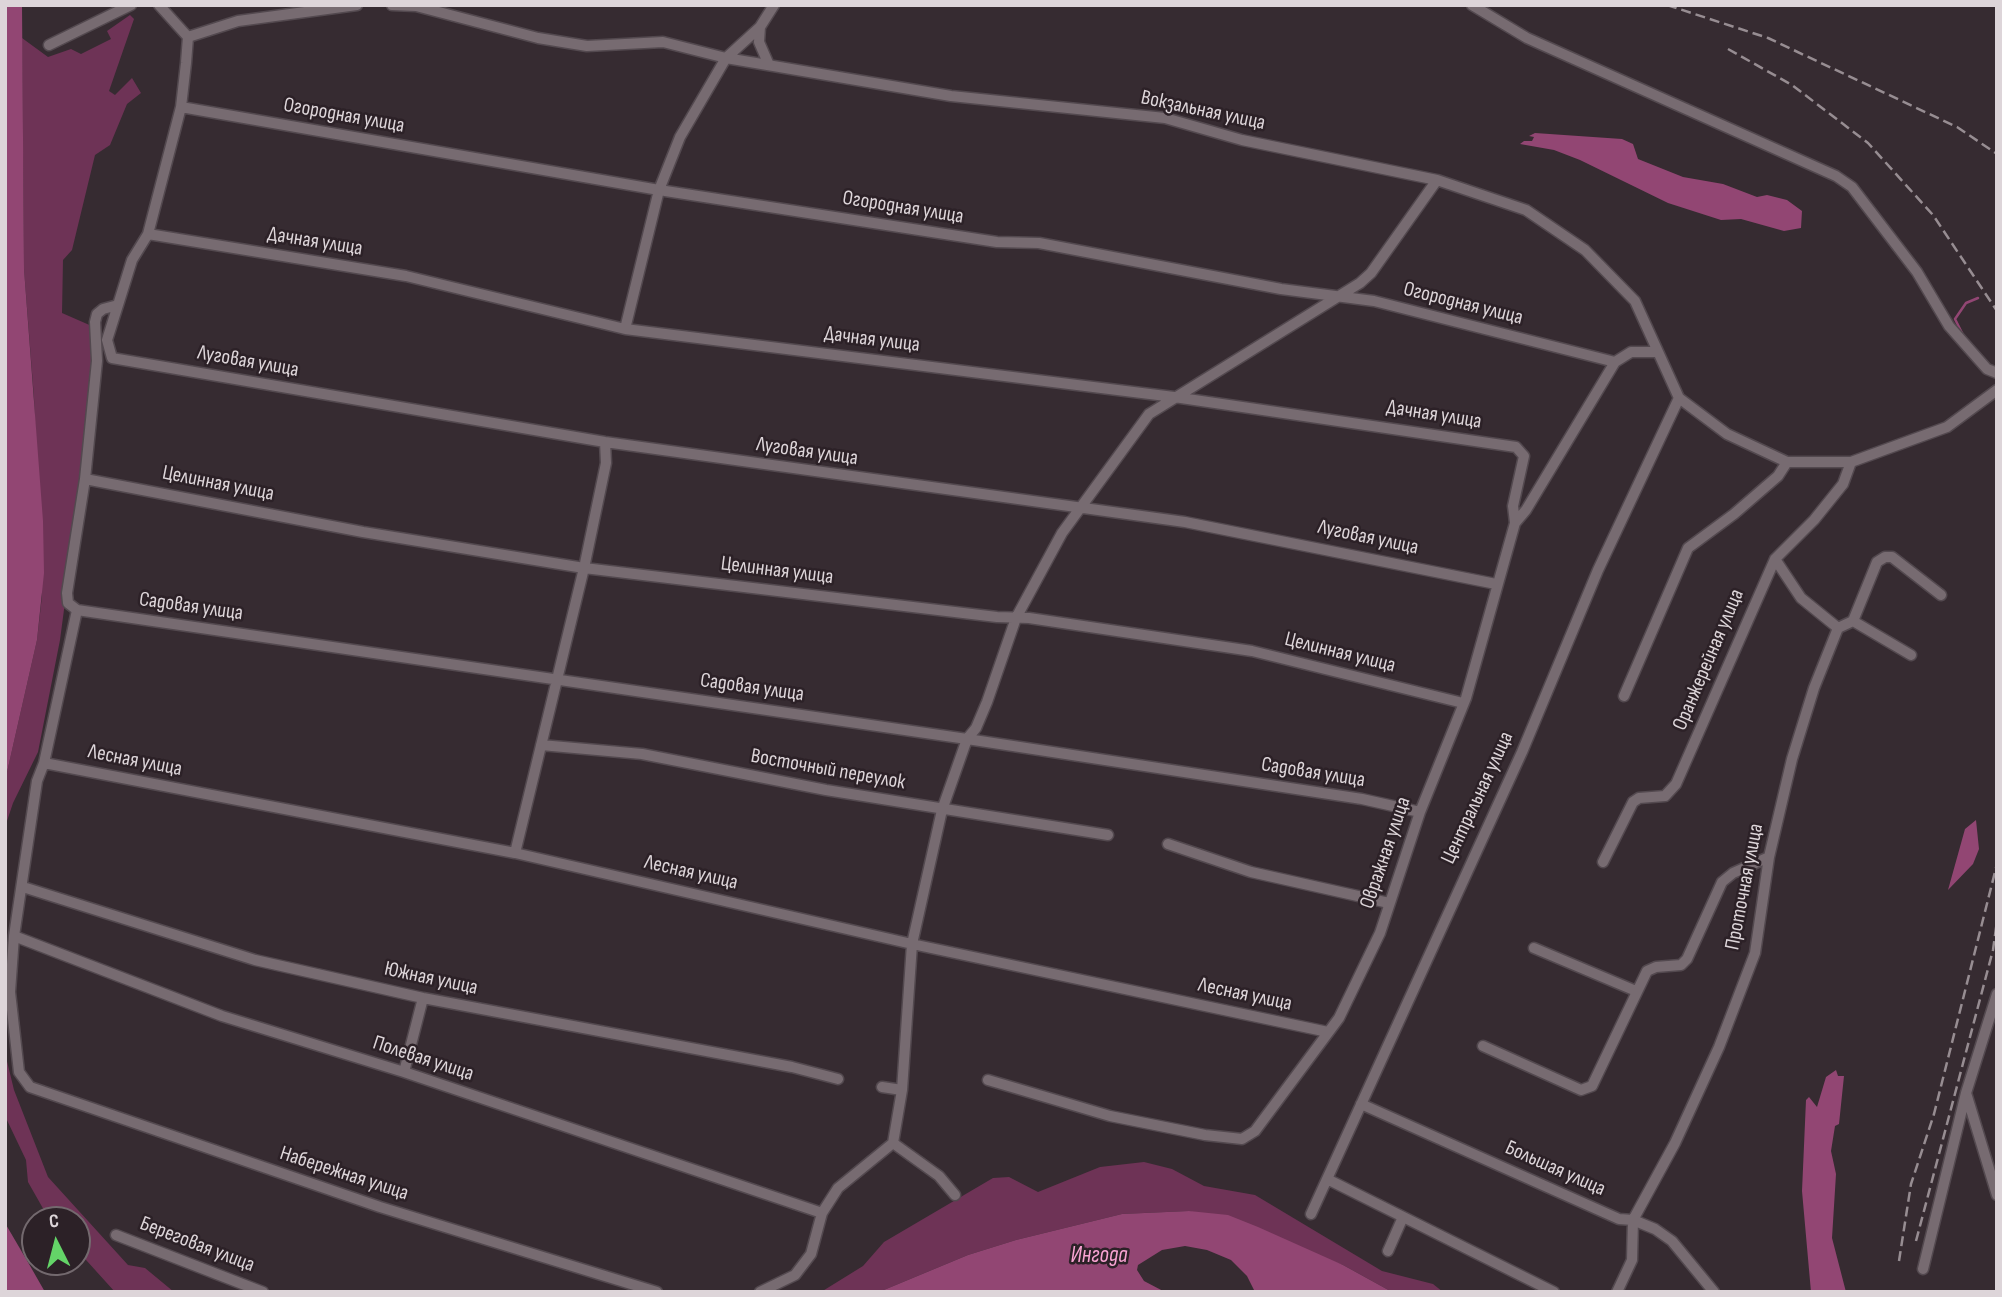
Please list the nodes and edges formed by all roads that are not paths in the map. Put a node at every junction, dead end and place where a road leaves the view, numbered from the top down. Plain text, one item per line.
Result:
1 (131, 5) edge
2 (159, 5) edge
3 (357, 5) edge
4 (392, 5) edge
5 (774, 5) edge
6 (1472, 5) edge
7 (760, 27) junction
8 (188, 37) junction
9 (49, 45) dead end
10 (726, 58) junction
11 (769, 65) junction
12 (181, 107) junction
13 (1437, 180) junction
14 (659, 190) junction
15 (148, 234) junction
16 (1339, 296) junction
17 (118, 305) junction
18 (625, 329) junction
19 (1658, 352) junction
20 (1615, 362) junction
21 (1997, 373) edge
22 (1997, 390) edge
23 (1174, 397) junction
24 (1679, 398) junction
25 (605, 442) junction
26 (1787, 462) junction
27 (1851, 462) junction
28 (85, 479) junction
29 (1080, 510) junction
30 (1515, 523) junction
31 (1775, 559) junction
32 (584, 568) junction
33 (1496, 584) junction
34 (1941, 595) dead end
35 (77, 610) junction
36 (1016, 618) junction
37 (1853, 621) junction
38 (1838, 628) junction
39 (1911, 655) dead end
40 (557, 679) junction
41 (1624, 696) dead end
42 (1463, 703) junction
43 (967, 739) junction
44 (541, 745) junction
45 (44, 763) junction
46 (942, 810) junction
47 (1420, 812) junction
48 (1108, 835) dead end
49 (1168, 844) dead end
50 (515, 853) junction
51 (1769, 857) junction
52 (1603, 862) dead end
53 (23, 887) junction
54 (1389, 903) junction
55 (14, 936) junction
56 (912, 943) junction
57 (1534, 947) dead end
58 (1636, 991) junction
59 (1997, 994) edge
60 (423, 998) junction
61 (1328, 1032) junction
62 (1483, 1046) dead end
63 (404, 1072) junction
64 (838, 1079) dead end
65 (988, 1080) dead end
66 (882, 1087) dead end
67 (902, 1090) junction
68 (1966, 1093) junction
69 (1361, 1104) junction
70 (893, 1143) junction
71 (1327, 1180) junction
72 (955, 1195) dead end
73 (1997, 1195) edge
74 (822, 1213) junction
75 (1311, 1214) dead end
76 (1403, 1217) junction
77 (1633, 1220) junction
78 (116, 1235) dead end
79 (1388, 1251) dead end
80 (1923, 1269) dead end
81 (263, 1292) edge
82 (657, 1292) edge
83 (760, 1292) edge
84 (1554, 1292) edge
85 (1617, 1292) edge
86 (1714, 1292) edge

1 - 9 street
2 - 8 street
3 - 8 street
4 - 10 street, Вокзальная улица
5 - 7 street
6 - 21 street
7 - 10 street
7 - 11 street
8 - 12 street
10 - 11 street, Вокзальная улица
10 - 14 street
11 - 13 street, Вокзальная улица
12 - 14 street, Огородная улица
12 - 15 street
13 - 16 street
13 - 19 street, Вокзальная улица
14 - 16 street, Огородная улица
14 - 18 street
15 - 17 street
15 - 18 street, Дачная улица
16 - 20 street, Огородная улица
16 - 23 street
17 - 25 street, Луговая улица
17 - 28 street
18 - 23 street, Дачная улица
19 - 20 street
19 - 24 street, Вокзальная улица
20 - 30 street, Овражная улица
22 - 27 street
23 - 29 street
23 - 30 street, Дачная улица
24 - 26 street, Вокзальная улица
24 - 69 street, Центральная улица
25 - 29 street, Луговая улица
25 - 32 street
26 - 27 street, Вокзальная улица
26 - 41 street
27 - 31 street, Оранжерейная улица
28 - 32 street, Целинная улица
28 - 35 street
29 - 33 street, Луговая улица
29 - 36 street
30 - 33 street, Овражная улица
31 - 38 street
31 - 52 street, Оранжерейная улица
32 - 36 street, Целинная улица
32 - 40 street
33 - 42 street, Овражная улица
34 - 37 street
35 - 40 street, Садовая улица
35 - 45 street
36 - 42 street, Целинная улица
36 - 43 street
37 - 38 street
37 - 39 street
38 - 51 street, Проточная улица
40 - 43 street, Садовая улица
40 - 44 street
42 - 47 street, Овражная улица
43 - 46 street
43 - 47 street, Садовая улица
44 - 46 street, Восточный переулок
44 - 50 street
45 - 50 street, Лесная улица
45 - 53 street
46 - 48 street, Восточный переулок
46 - 56 street
47 - 54 street, Овражная улица
49 - 54 street
50 - 56 street, Лесная улица
51 - 58 street
51 - 77 street, Проточная улица
53 - 55 street
53 - 60 street, Южная улица
54 - 61 street, Овражная улица
55 - 63 street, Полевая улица
55 - 82 street, Набережная улица
56 - 61 street, Лесная улица
56 - 67 street
57 - 58 street
58 - 62 street
59 - 68 street
60 - 63 street
60 - 64 street, Южная улица
61 - 65 street, Овражная улица
63 - 74 street, Полевая улица
66 - 67 street
67 - 70 street
68 - 73 street
68 - 80 street
69 - 71 street, Центральная улица
69 - 77 street, Большая улица
70 - 72 street
70 - 74 street
71 - 75 street, Центральная улица
71 - 76 street
74 - 83 street
76 - 79 street
76 - 84 street
77 - 85 street, Проточная улица
77 - 86 street, Большая улица
78 - 81 street, Береговая улица

